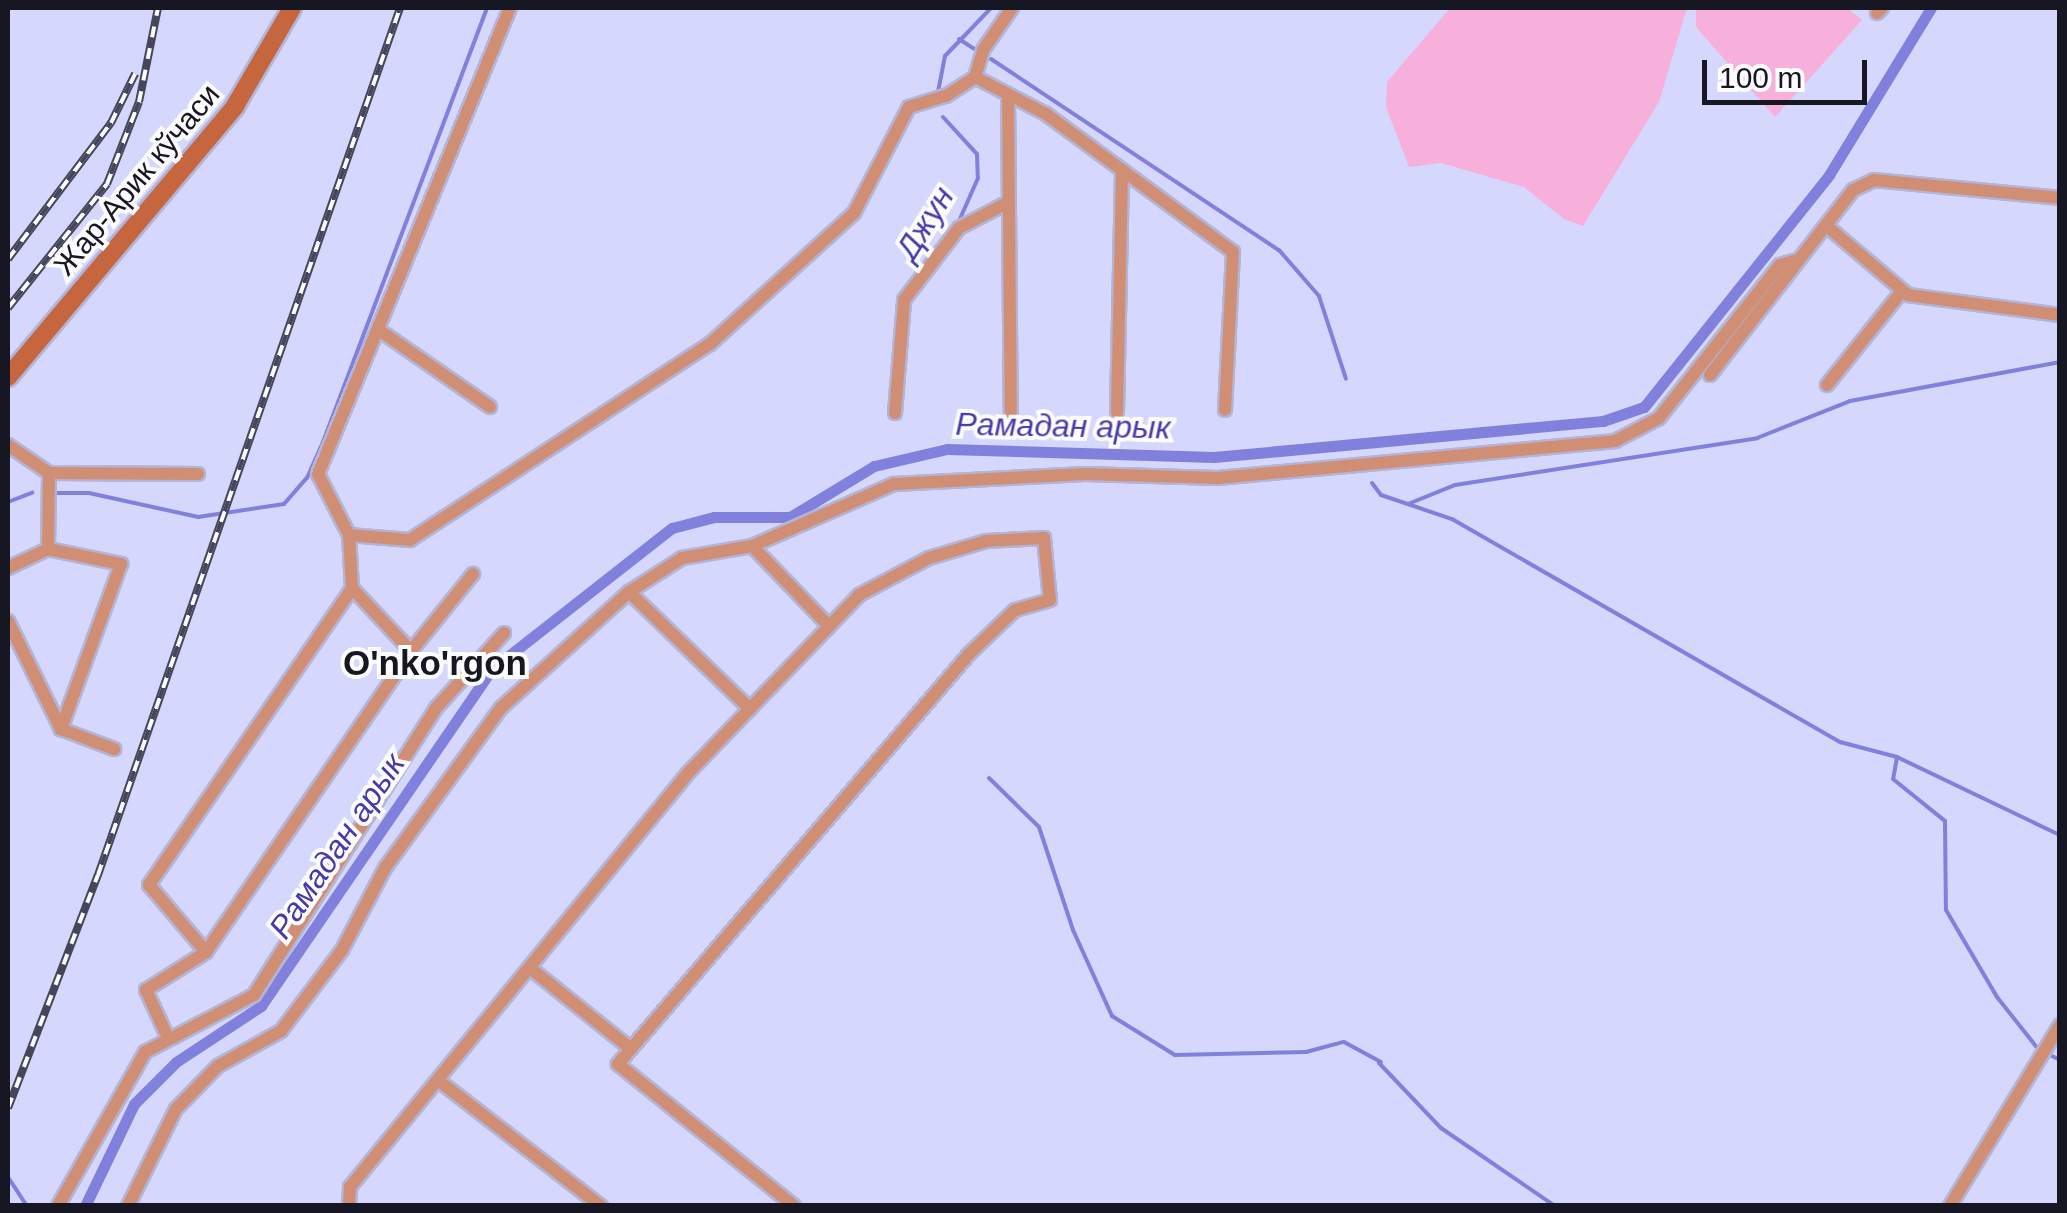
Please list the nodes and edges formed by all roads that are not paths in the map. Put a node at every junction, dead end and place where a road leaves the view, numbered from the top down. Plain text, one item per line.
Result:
1 (510, 8) edge
2 (1012, 8) edge
3 (289, 9) edge
4 (975, 77) junction
5 (1008, 95) junction
6 (1122, 170) junction
7 (2060, 198) edge
8 (1006, 204) junction
9 (1829, 228) junction
10 (1794, 261) junction
11 (1902, 290) junction
12 (2060, 315) edge
13 (379, 330) junction
14 (1710, 375) dead end
15 (8, 377) edge
16 (1826, 385) dead end
17 (490, 407) dead end
18 (1225, 410) dead end
19 (1011, 412) dead end
20 (1118, 412) dead end
21 (895, 413) dead end
22 (8, 445) edge
23 (50, 473) junction
24 (198, 474) dead end
25 (349, 536) junction
26 (752, 546) junction
27 (48, 550) junction
28 (8, 568) edge
29 (473, 574) dead end
30 (352, 588) junction
31 (628, 592) junction
32 (8, 621) edge
33 (829, 626) junction
34 (504, 633) dead end
35 (411, 651) junction
36 (750, 709) junction
37 (61, 729) junction
38 (114, 749) dead end
39 (206, 952) junction
40 (530, 968) junction
41 (2060, 1025) edge
42 (168, 1038) junction
43 (630, 1048) junction
44 (439, 1081) junction
45 (59, 1205) edge
46 (128, 1206) edge
47 (348, 1206) edge
48 (601, 1206) edge
49 (794, 1206) edge
50 (1950, 1206) edge

1 - 13 street
2 - 4 street
3 - 15 main road, Жар-Арик кўчаси
4 - 5 street
4 - 25 street
5 - 6 street
5 - 8 street
6 - 18 street
6 - 20 street
7 - 9 street
8 - 19 street
8 - 21 street
9 - 10 street
9 - 11 street
10 - 14 street
10 - 26 street
11 - 12 street
11 - 16 street
13 - 17 street
13 - 25 street
22 - 23 street
23 - 24 street
23 - 27 street
25 - 30 street
26 - 31 street
26 - 33 street
27 - 28 street
27 - 37 street
29 - 35 street
30 - 35 street
30 - 39 street
31 - 36 street
31 - 46 street
32 - 37 street
33 - 36 street
33 - 43 street
34 - 42 street
35 - 39 street
36 - 40 street
37 - 38 street
39 - 42 street
40 - 43 street
40 - 44 street
41 - 50 street
42 - 45 street
43 - 49 street
44 - 47 street
44 - 48 street

